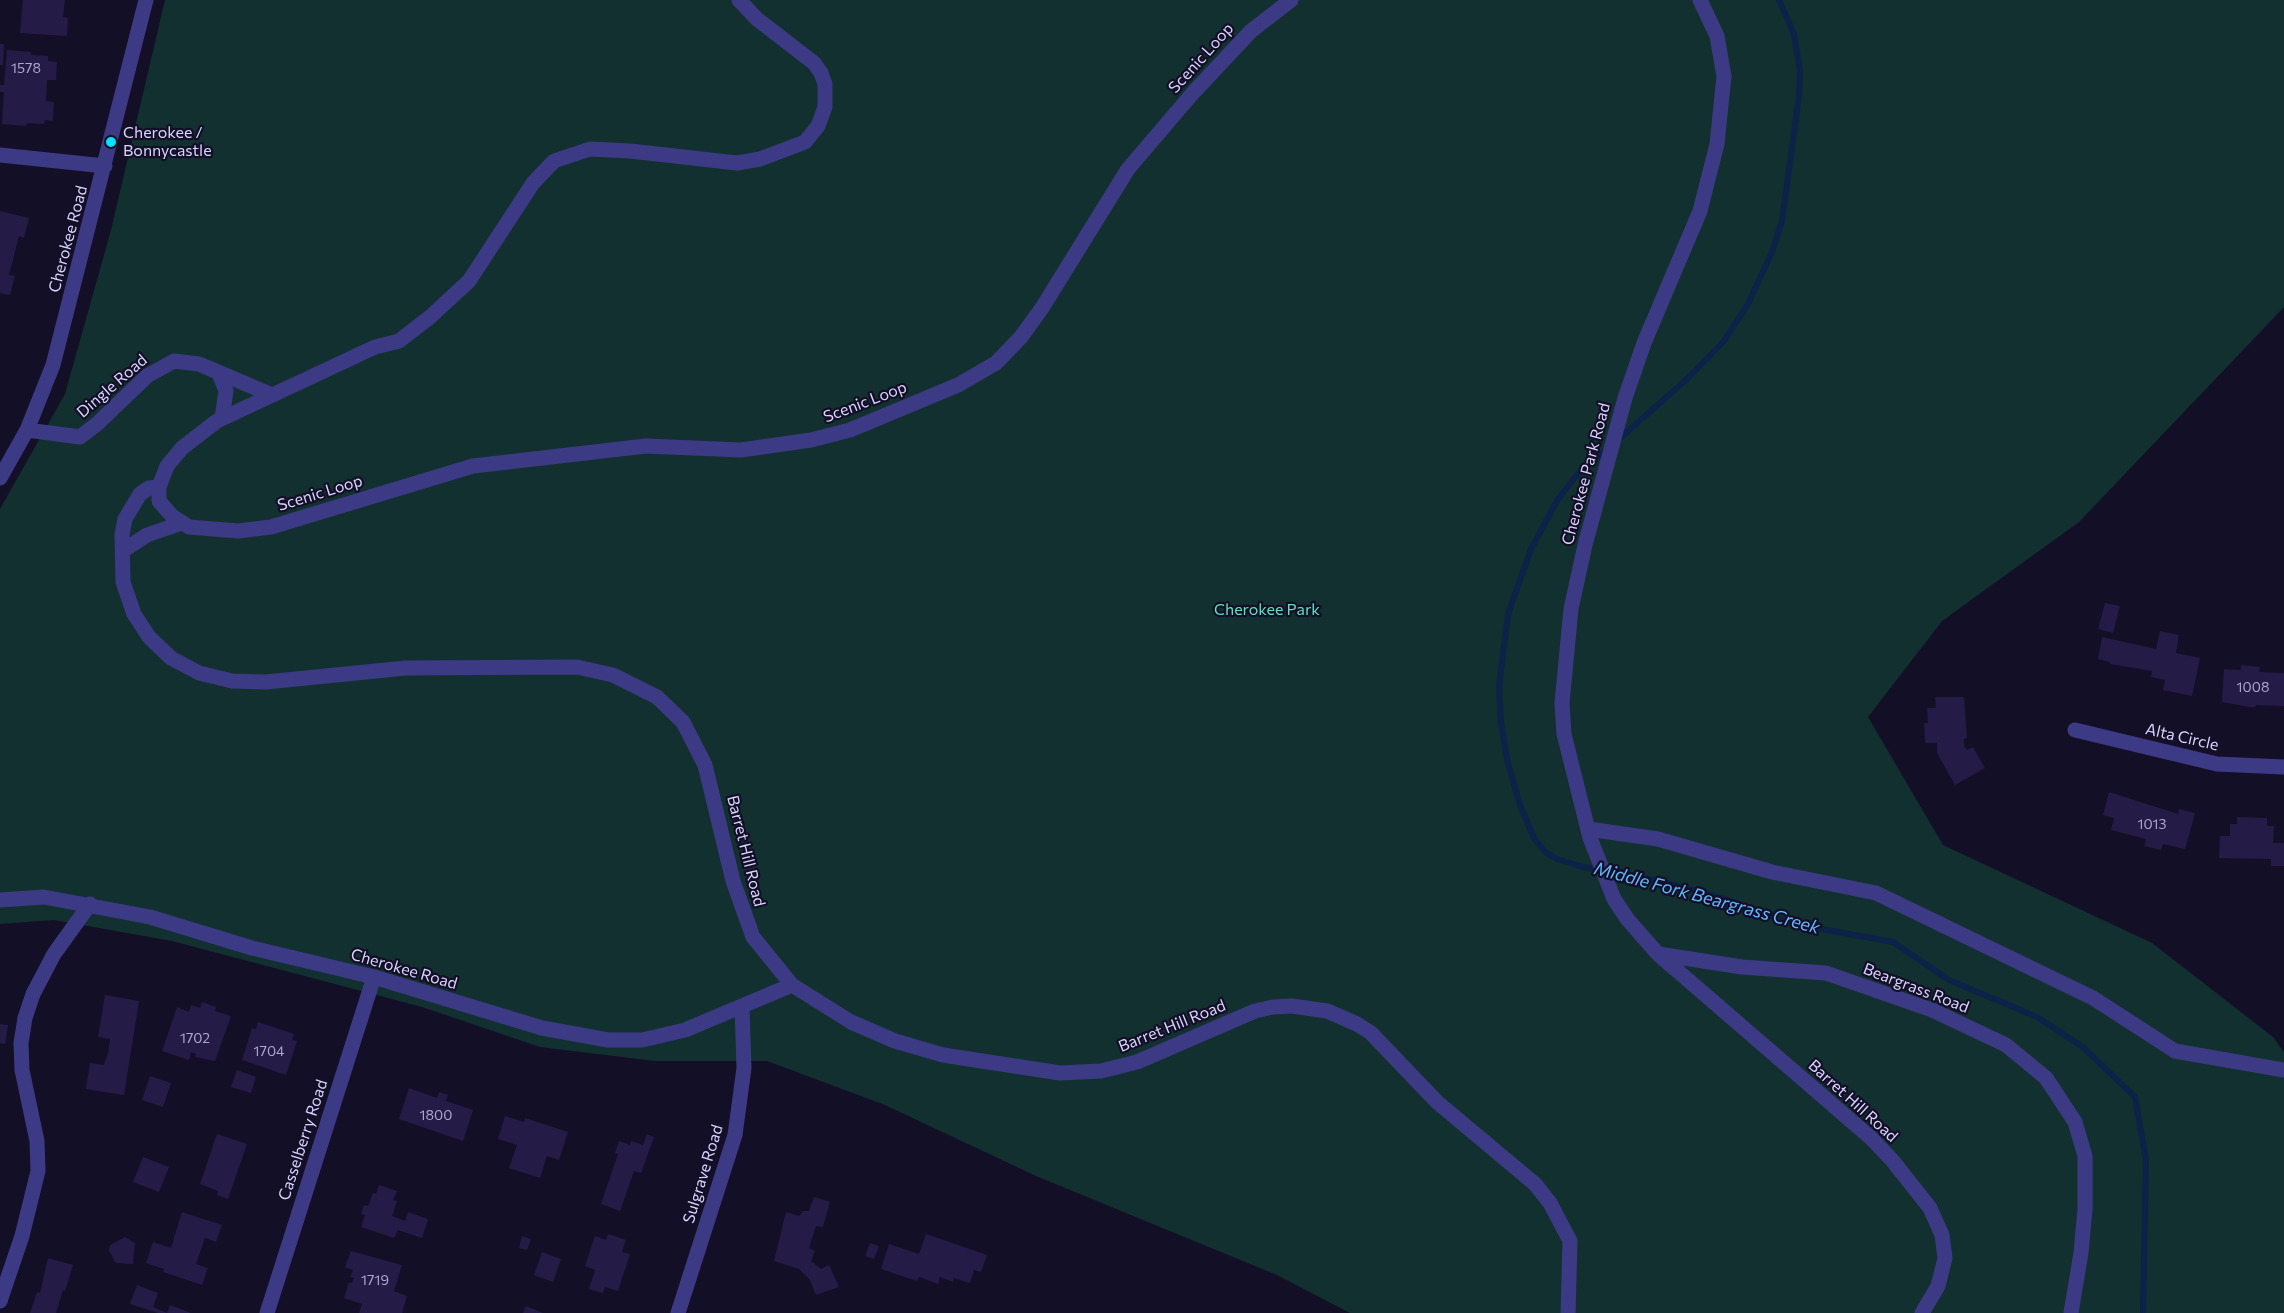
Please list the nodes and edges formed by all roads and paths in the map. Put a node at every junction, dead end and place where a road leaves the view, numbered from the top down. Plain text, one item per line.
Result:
1 (146, 0) edge
2 (739, 0) edge
3 (1291, 0) edge
4 (1700, 0) edge
5 (0, 156) edge
6 (105, 166) junction
7 (219, 373) junction
8 (272, 395) junction
9 (222, 418) junction
10 (27, 430) junction
11 (0, 478) edge
12 (159, 487) junction
13 (182, 523) junction
14 (124, 550) junction
15 (2074, 730) dead end
16 (2284, 767) edge
17 (1589, 834) junction
18 (0, 900) edge
19 (90, 904) junction
20 (1658, 954) junction
21 (374, 977) junction
22 (792, 985) junction
23 (742, 1006) junction
24 (2284, 1070) edge
25 (0, 1301) edge
26 (267, 1313) edge
27 (678, 1313) edge
28 (1568, 1313) edge
29 (1922, 1313) edge
30 (2071, 1313) edge

1 - 6 street, Cherokee Road
2 - 8 street
3 - 13 street, Scenic Loop
4 - 17 street, Cherokee Park Road
5 - 6 street
6 - 10 street, Cherokee Road
7 - 8 street, Dingle Road
7 - 9 street
7 - 10 street, Dingle Road
8 - 9 street
9 - 12 street
10 - 11 street, Cherokee Road
12 - 13 street
12 - 14 street, Barret Hill Road
13 - 14 street
14 - 22 street, Barret Hill Road
15 - 16 street, Alta Circle
17 - 20 street, Cherokee Park Road
17 - 24 street
18 - 19 street, Cherokee Road
19 - 21 street, Cherokee Road
19 - 25 street
20 - 29 street, Barret Hill Road
20 - 30 street, Beargrass Road
21 - 23 street, Cherokee Road
21 - 26 street, Casselberry Road
22 - 23 street, Cherokee Road
22 - 28 street, Barret Hill Road
23 - 27 street, Sulgrave Road

